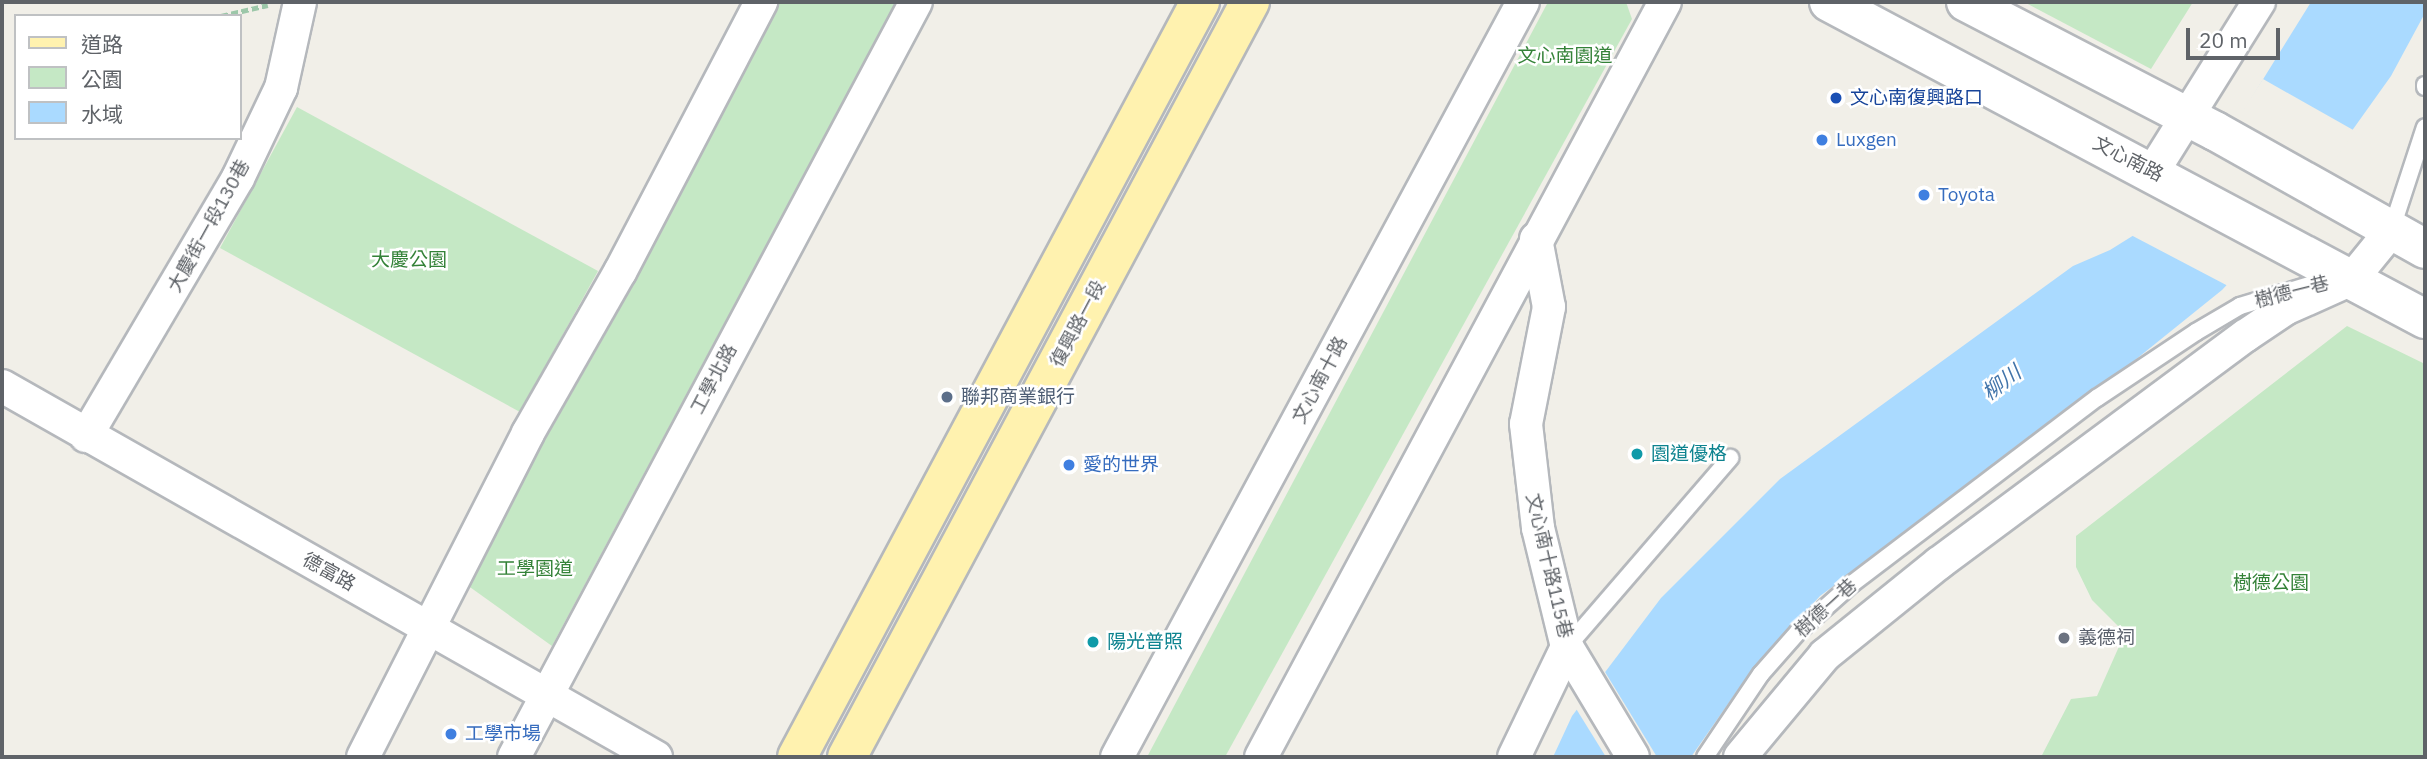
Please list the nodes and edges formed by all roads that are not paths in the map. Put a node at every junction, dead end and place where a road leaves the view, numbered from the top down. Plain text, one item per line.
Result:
1 (761, 2) edge
2 (916, 2) edge
3 (1200, 2) edge
4 (1250, 2) edge
5 (1523, 2) edge
6 (1665, 2) edge
7 (1829, 2) edge
8 (1966, 2) edge
9 (2259, 2) edge
10 (286, 3) edge
11 (2199, 124) junction
12 (2425, 127) edge
13 (2164, 178) junction
14 (2391, 231) junction
15 (1536, 239) junction
16 (2425, 249) edge
17 (2352, 279) junction
18 (2425, 319) edge
19 (2, 386) edge
20 (86, 436) junction
21 (1730, 458) dead end
22 (430, 627) junction
23 (1574, 661) junction
24 (545, 695) junction
25 (363, 757) edge
26 (514, 757) edge
27 (656, 757) edge
28 (797, 757) edge
29 (847, 757) edge
30 (1117, 757) edge
31 (1261, 757) edge
32 (1514, 757) edge
33 (1633, 757) edge
34 (1705, 757) edge
35 (1740, 757) edge

1 - 22 street
2 - 24 street, 工學北路
3 - 28 main road
4 - 29 main road, 復興路一段
5 - 30 street, 文心南十路
6 - 15 street
7 - 13 main road, 文心南路
8 - 11 main road
9 - 11 street
10 - 20 street, 大慶街一段130巷
11 - 13 street
11 - 14 main road
12 - 14 lane
13 - 17 main road, 文心南路
14 - 16 main road
14 - 17 street
15 - 23 street, 文心南十路115巷
15 - 31 street
17 - 18 main road, 文心南路
17 - 34 lane, 樹德一巷
17 - 35 street, 樹德一巷
19 - 20 street, 德富路
20 - 22 street, 德富路
21 - 23 lane, 文心南十路115巷
22 - 24 street, 德富路
22 - 25 street
23 - 32 street
23 - 33 street
24 - 26 street, 工學北路
24 - 27 street, 德富路

